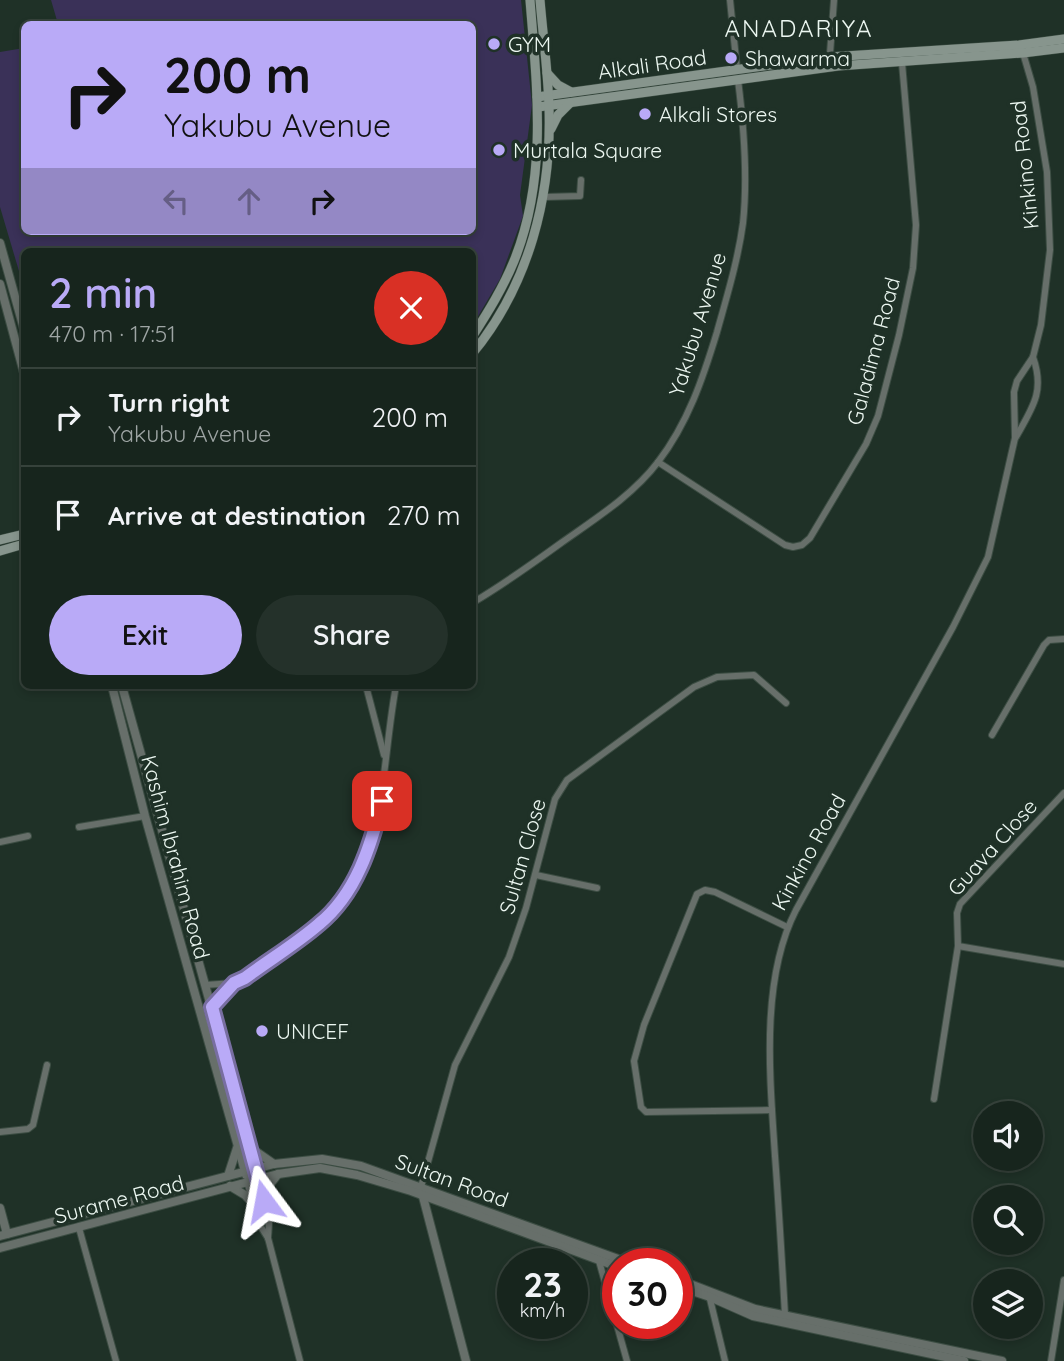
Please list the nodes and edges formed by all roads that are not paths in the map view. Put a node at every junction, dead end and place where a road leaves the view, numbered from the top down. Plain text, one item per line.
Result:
1 (530, 0) edge
2 (540, 0) edge
3 (730, 0) edge
4 (834, 0) edge
5 (1064, 39) edge
6 (1064, 48) edge
7 (1023, 54) junction
8 (829, 62) junction
9 (902, 63) junction
10 (737, 69) junction
11 (547, 72) junction
12 (738, 80) junction
13 (572, 98) junction
14 (549, 101) junction
15 (537, 102) junction
16 (550, 130) junction
17 (581, 180) dead end
18 (544, 197) junction
19 (0, 243) edge
20 (0, 284) edge
21 (21, 318) edge
22 (476, 330) edge
23 (476, 348) edge
24 (1033, 357) junction
25 (21, 362) edge
26 (1015, 438) junction
27 (658, 462) junction
28 (21, 535) edge
29 (0, 540) edge
30 (21, 545) edge
31 (0, 551) edge
32 (476, 601) edge
33 (1064, 639) edge
34 (113, 689) edge
35 (123, 689) edge
36 (367, 689) edge
37 (396, 689) edge
38 (786, 703) dead end
39 (992, 736) dead end
40 (386, 761) junction
41 (1064, 793) edge
42 (145, 816) junction
43 (79, 827) dead end
44 (28, 835) dead end
45 (0, 842) edge
46 (170, 860) junction
47 (158, 863) junction
48 (536, 875) junction
49 (597, 888) dead end
50 (787, 927) junction
51 (958, 946) junction
52 (1064, 964) edge
53 (234, 983) junction
54 (205, 985) junction
55 (212, 1007) junction
56 (47, 1065) dead end
57 (934, 1099) dead end
58 (772, 1110) junction
59 (0, 1132) edge
60 (238, 1146) junction
61 (250, 1146) junction
62 (274, 1164) junction
63 (256, 1169) junction
64 (245, 1172) junction
65 (278, 1174) junction
66 (228, 1176) junction
67 (258, 1179) junction
68 (247, 1182) junction
69 (230, 1186) junction
70 (422, 1191) junction
71 (264, 1201) junction
72 (254, 1206) junction
73 (0, 1208) edge
74 (79, 1228) junction
75 (3, 1235) edge
76 (268, 1238) junction
77 (0, 1248) edge
78 (602, 1254) edge
79 (600, 1261) joint
80 (1064, 1280) edge
81 (693, 1286) edge
82 (693, 1290) edge
83 (709, 1293) junction
84 (785, 1315) junction
85 (874, 1339) junction
86 (894, 1343) junction
87 (116, 1361) edge
88 (300, 1361) edge
89 (466, 1361) edge
90 (627, 1361) edge
91 (725, 1361) edge
92 (964, 1361) edge
93 (1002, 1361) edge
94 (1051, 1361) edge

1 - 15 main road
2 - 11 main road
3 - 10 street
4 - 8 street
5 - 8 main road, Alkali Road
6 - 7 main road, Alkali Road
7 - 9 main road, Alkali Road
7 - 24 street, Kinkino Road
8 - 9 main road, Alkali Road
8 - 10 main road, Alkali Road
8 - 12 main road, Alkali Road
9 - 27 street, Galadima Road
10 - 13 main road, Alkali Road
11 - 13 main road
11 - 14 main road
12 - 13 main road, Alkali Road
12 - 27 street, Yakubu Avenue
13 - 14 main road, Alkali Road
13 - 16 main road
14 - 15 main road, Alkali Road
14 - 16 main road
15 - 22 main road
16 - 18 main road
17 - 18 street
18 - 23 main road
19 - 21 street
20 - 25 street
24 - 26 street, Kinkino Road
24 - 26 street, Kinkino Road
26 - 50 street, Kinkino Road
27 - 32 street, Yakubu Avenue
28 - 29 main road
30 - 31 main road
33 - 39 street
34 - 42 street, Kashim Ibrahim Road
35 - 46 street, Kashim Ibrahim Road
36 - 40 street
37 - 40 street
38 - 48 street, Sultan Close
40 - 53 street
41 - 51 street, Guava Close
42 - 43 street
42 - 47 street, Kashim Ibrahim Road
44 - 45 street
46 - 47 street
46 - 54 street, Kashim Ibrahim Road
47 - 60 street, Kashim Ibrahim Road
48 - 49 street
48 - 70 street, Sultan Close
50 - 58 street, Kinkino Road
50 - 58 street
51 - 52 street
51 - 57 street, Guava Close
53 - 54 street
53 - 55 street
54 - 55 street, Kashim Ibrahim Road
55 - 61 street, Kashim Ibrahim Road
56 - 59 street
58 - 84 street, Kinkino Road
60 - 64 street, Kashim Ibrahim Road
60 - 66 street
61 - 62 street
61 - 63 street, Kashim Ibrahim Road
62 - 63 street, Sultan Road
62 - 70 street, Sultan Road
63 - 64 street, Sultan Road
63 - 67 street, Kashim Ibrahim Road
64 - 66 street, Surame Road
64 - 68 street, Kashim Ibrahim Road
65 - 67 street, Sultan Road
65 - 70 street, Sultan Road
65 - 71 street
66 - 75 street, Surame Road
67 - 68 street, Sultan Road
67 - 71 street, Kashim Ibrahim Road
68 - 69 street, Surame Road
68 - 72 street, Kashim Ibrahim Road
69 - 72 street
69 - 74 street, Surame Road
70 - 78 street, Sultan Road
70 - 79 street, Sultan Road
70 - 89 street
71 - 76 street, Kashim Ibrahim Road
72 - 76 street, Kashim Ibrahim Road
73 - 75 street
74 - 77 street, Surame Road
74 - 87 street
76 - 88 street, Kashim Ibrahim Road
79 - 90 street
80 - 94 street
81 - 83 street
82 - 83 street
83 - 84 street
83 - 85 street
83 - 91 street
84 - 85 street
85 - 86 street
86 - 92 street
86 - 93 street

